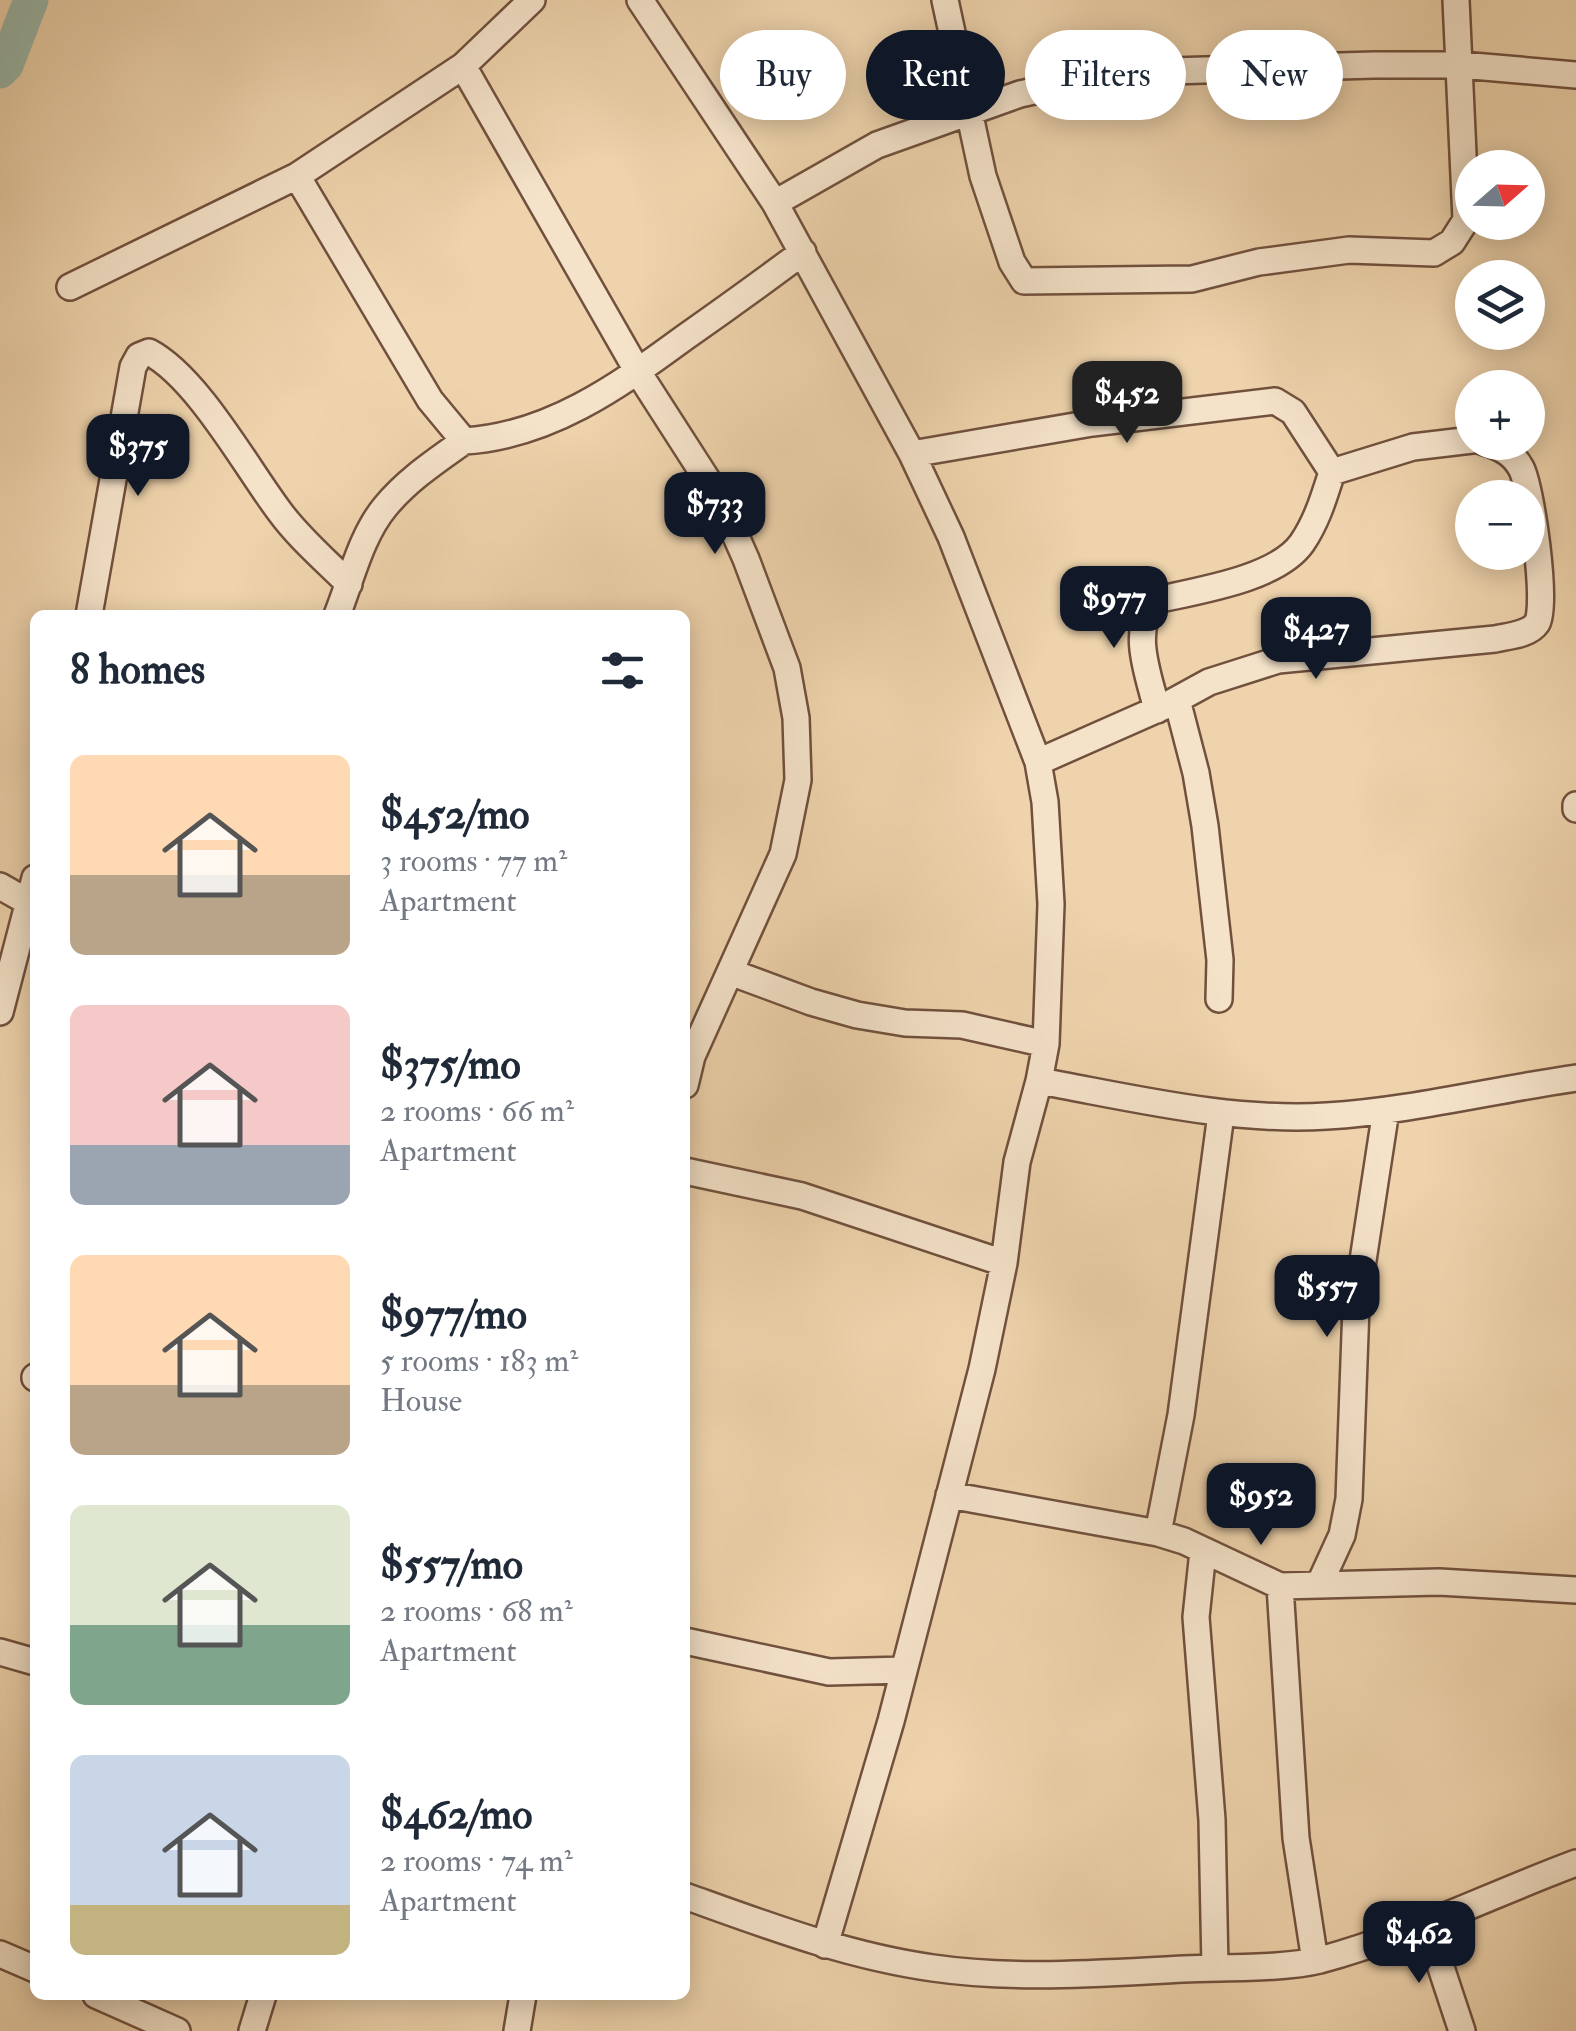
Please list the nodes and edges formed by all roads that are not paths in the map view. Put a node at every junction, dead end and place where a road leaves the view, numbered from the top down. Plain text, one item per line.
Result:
1 (532, 0) edge
2 (640, 0) edge
3 (945, 0) edge
4 (1456, 0) edge
5 (952, 30) edge
6 (1461, 64) junction
7 (463, 66) junction
8 (1576, 75) edge
9 (1005, 100) edge
10 (948, 120) edge
11 (973, 120) edge
12 (297, 176) junction
13 (774, 204) junction
14 (803, 252) junction
15 (70, 287) dead end
16 (638, 372) junction
17 (464, 441) junction
18 (1455, 442) edge
19 (912, 454) junction
20 (1513, 460) edge
21 (1332, 472) junction
22 (349, 584) junction
23 (90, 610) edge
24 (339, 610) edge
25 (1167, 705) junction
26 (1038, 762) junction
27 (0, 886) edge
28 (30, 904) edge
29 (30, 912) edge
30 (730, 972) junction
31 (1220, 999) dead end
32 (0, 1012) edge
33 (1046, 1044) junction
34 (690, 1064) edge
35 (1576, 1078) edge
36 (1039, 1082) junction
37 (1386, 1110) junction
38 (1221, 1114) junction
39 (690, 1171) edge
40 (1004, 1263) junction
41 (949, 1495) junction
42 (1158, 1534) junction
43 (1204, 1551) junction
44 (1320, 1583) junction
45 (1280, 1586) junction
46 (1576, 1590) edge
47 (690, 1642) edge
48 (0, 1652) edge
49 (30, 1661) edge
50 (904, 1670) junction
51 (1576, 1863) edge
52 (690, 1898) edge
53 (1427, 1924) junction
54 (825, 1945) junction
55 (0, 1954) edge
56 (1314, 1961) junction
57 (30, 1967) edge
58 (1215, 1968) junction
59 (107, 2000) edge
60 (261, 2000) edge
61 (521, 2000) edge
62 (177, 2031) edge
63 (252, 2031) edge
64 (517, 2031) edge
65 (1462, 2031) edge

1 - 7 street
2 - 13 street
3 - 5 street
4 - 6 street
6 - 8 street
6 - 9 street
6 - 11 street
7 - 12 street
7 - 16 street
10 - 13 street
12 - 15 street
12 - 17 street
13 - 14 street
14 - 16 street
14 - 19 street
16 - 17 street
16 - 30 street
17 - 22 street
18 - 21 street
19 - 21 street
19 - 26 street
20 - 25 street
21 - 25 street
22 - 23 street
22 - 24 street
25 - 26 street
25 - 31 street
26 - 33 street
27 - 28 street
29 - 32 street
30 - 33 street
30 - 34 street
33 - 36 street
35 - 37 street
36 - 38 street
36 - 40 street
37 - 38 street
37 - 44 street
38 - 42 street
39 - 40 street
40 - 41 street
41 - 42 street
41 - 50 street
42 - 43 street
43 - 45 street
43 - 58 street
44 - 45 street
44 - 46 street
45 - 56 street
47 - 50 street
48 - 49 street
50 - 54 street
51 - 53 street
52 - 54 street
53 - 56 street
53 - 65 street
54 - 58 street
55 - 57 street
56 - 58 street
59 - 62 street
60 - 63 street
61 - 64 street

